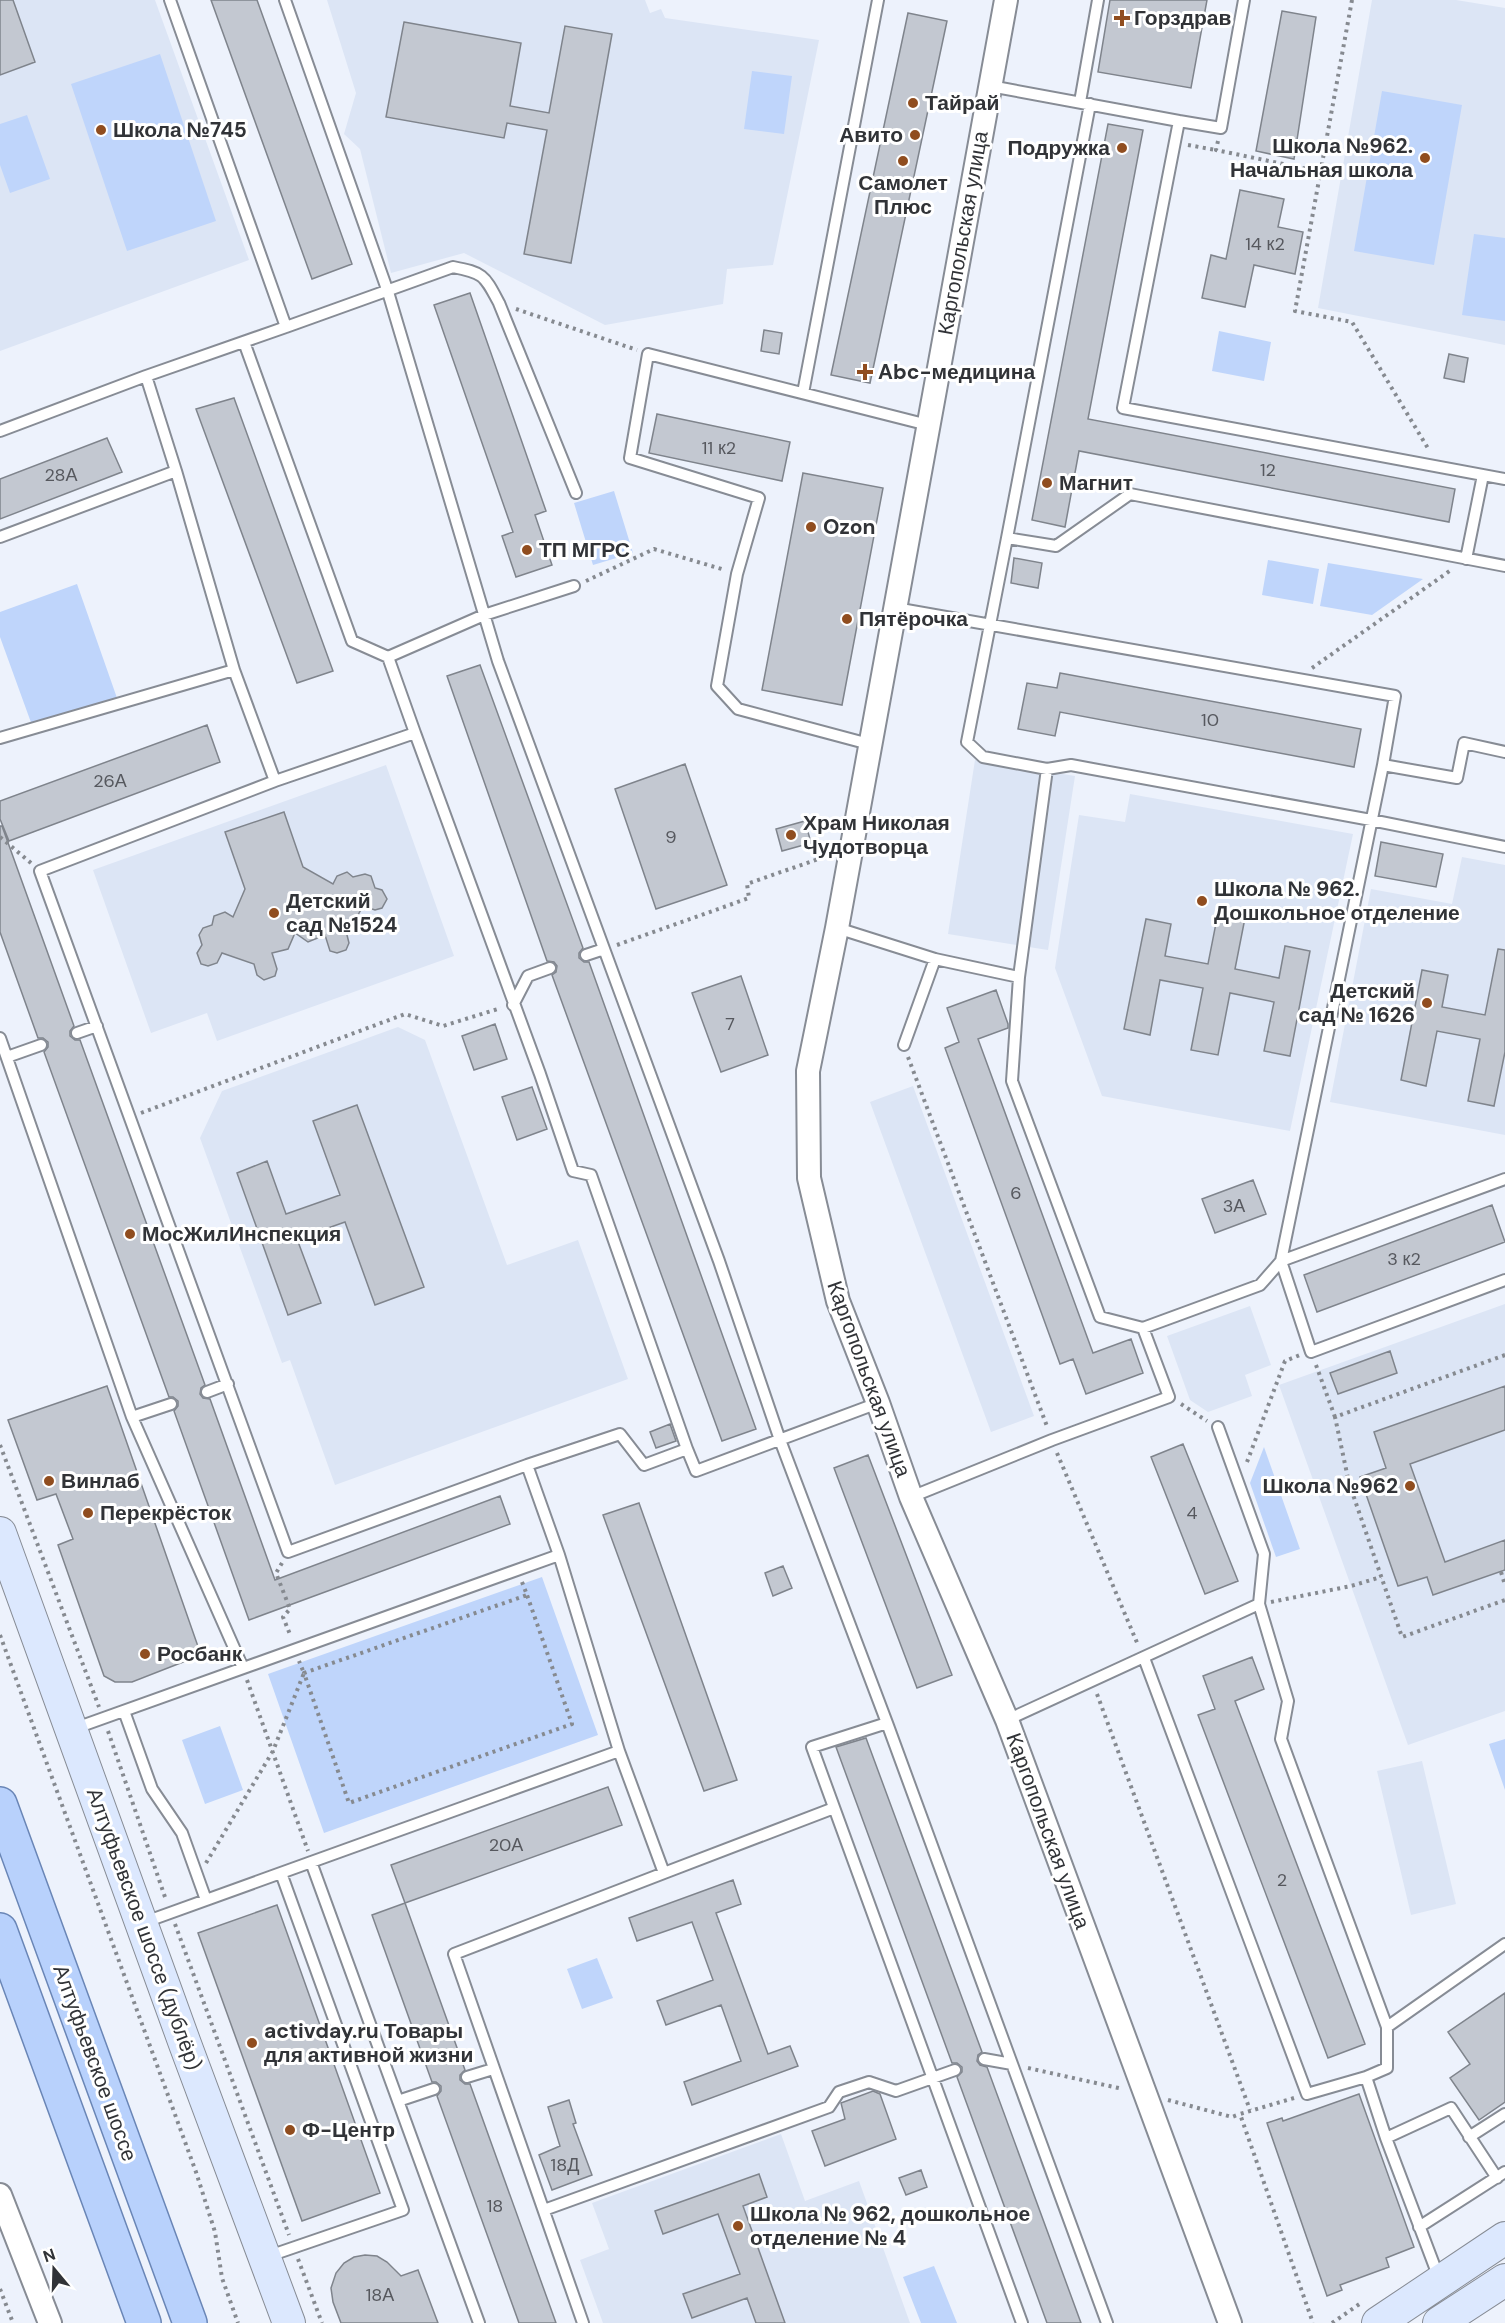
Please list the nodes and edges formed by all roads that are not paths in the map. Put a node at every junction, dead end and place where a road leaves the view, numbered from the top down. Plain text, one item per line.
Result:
1 (170, 0) edge
2 (285, 0) edge
3 (878, 0) edge
4 (1006, 0) edge
5 (1098, 0) edge
6 (1244, 0) edge
7 (990, 86) junction
8 (1085, 103) junction
9 (1179, 122) junction
10 (388, 292) junction
11 (286, 327) junction
12 (244, 342) junction
13 (146, 376) junction
14 (803, 393) junction
15 (928, 425) junction
16 (0, 431) edge
17 (176, 471) junction
18 (1483, 475) junction
19 (1505, 479) edge
20 (576, 494) dead end
21 (0, 537) edge
22 (1007, 538) junction
23 (1466, 559) junction
24 (1505, 566) edge
25 (574, 586) road end
26 (895, 608) junction
27 (484, 615) junction
28 (991, 625) junction
29 (388, 657) junction
30 (234, 669) junction
31 (415, 733) junction
32 (0, 738) edge
33 (869, 744) junction
34 (1505, 752) edge
35 (1383, 765) junction
36 (1047, 769) junction
37 (275, 781) junction
38 (1371, 820) junction
39 (1505, 847) edge
40 (837, 928) junction
41 (604, 949) junction
42 (586, 955) dead end
43 (935, 959) junction
44 (550, 968) dead end
45 (1019, 977) junction
46 (513, 1005) junction
47 (97, 1026) junction
48 (77, 1033) dead end
49 (0, 1038) edge
50 (41, 1045) dead end
51 (904, 1045) road end
52 (7, 1057) junction
53 (1504, 1180) edge
54 (1281, 1261) junction
55 (1505, 1280) edge
56 (1143, 1328) junction
57 (228, 1384) junction
58 (207, 1392) dead end
59 (878, 1403) junction
60 (171, 1404) dead end
61 (132, 1418) junction
62 (1218, 1427) road end
63 (780, 1440) junction
64 (687, 1449) junction
65 (527, 1465) junction
66 (911, 1497) junction
67 (0, 1533) edge
68 (559, 1555) junction
69 (1259, 1604) junction
70 (1143, 1658) junction
71 (243, 1668) junction
72 (124, 1711) junction
73 (1007, 1720) junction
74 (887, 1723) junction
75 (72, 1729) junction
76 (620, 1750) junction
77 (0, 1804) edge
78 (834, 1808) junction
79 (311, 1862) junction
80 (664, 1872) junction
81 (281, 1873) junction
82 (206, 1900) junction
83 (142, 1923) junction
84 (0, 1930) edge
85 (1505, 1944) edge
86 (1388, 2027) junction
87 (984, 2059) dead end
88 (1012, 2064) junction
89 (493, 2068) junction
90 (954, 2070) dead end
91 (467, 2077) dead end
92 (1366, 2077) junction
93 (932, 2078) junction
94 (434, 2089) dead end
95 (398, 2101) junction
96 (1505, 2114) edge
97 (1469, 2137) junction
98 (1386, 2138) junction
99 (1501, 2175) edge
100 (0, 2195) edge
101 (544, 2210) junction
102 (1419, 2228) junction
103 (1505, 2238) edge
104 (265, 2258) junction
105 (1505, 2280) edge
106 (1440, 2281) junction
107 (1373, 2310) edge
108 (50, 2323) edge
109 (144, 2323) edge
110 (190, 2323) edge
111 (290, 2323) edge
112 (479, 2323) edge
113 (583, 2323) edge
114 (1022, 2323) edge
115 (1107, 2323) edge
116 (1230, 2323) edge
117 (1439, 2323) edge

1 - 11 lane
2 - 10 lane
3 - 14 lane
4 - 7 street, Каргопольская улица
5 - 8 lane
6 - 9 lane
7 - 8 lane
7 - 15 street, Каргопольская улица
8 - 9 lane
8 - 22 lane
9 - 18 lane
10 - 11 lane
10 - 20 lane
10 - 27 lane
11 - 12 lane
12 - 13 lane
12 - 29 lane
13 - 16 lane
13 - 17 lane
14 - 15 lane
14 - 33 lane
15 - 26 street, Каргопольская улица
17 - 21 lane
17 - 30 lane
18 - 19 lane
18 - 23 lane
22 - 23 lane
22 - 28 lane
23 - 24 lane
25 - 27 lane
26 - 28 lane
26 - 33 street, Каргопольская улица
27 - 29 lane
27 - 41 lane
28 - 35 lane
28 - 36 lane
29 - 31 lane
30 - 32 lane
30 - 37 lane
31 - 37 lane
31 - 46 lane
33 - 40 street, Каргопольская улица
34 - 35 lane
35 - 38 lane
36 - 38 lane
36 - 45 lane
37 - 47 lane
38 - 39 lane
38 - 54 lane
40 - 43 lane
40 - 59 street, Каргопольская улица
41 - 42 lane
41 - 63 lane
43 - 45 lane
43 - 51 lane
44 - 46 lane
45 - 56 lane
46 - 64 lane
47 - 48 lane
47 - 57 lane
49 - 52 lane
50 - 52 lane
52 - 61 lane
53 - 54 lane
54 - 55 lane
54 - 56 lane
56 - 66 lane
57 - 58 lane
57 - 65 lane
59 - 63 lane
59 - 66 street, Каргопольская улица
60 - 61 lane
61 - 71 lane
62 - 69 lane
63 - 64 lane
63 - 74 lane
64 - 65 lane
65 - 68 lane
66 - 73 street, Каргопольская улица
67 - 75 main road, Алтуфьевское шоссе (дублёр)
68 - 71 lane
68 - 76 lane
69 - 70 lane
69 - 86 lane
70 - 73 lane
70 - 92 lane
71 - 72 lane
72 - 75 lane
72 - 82 lane
73 - 116 street, Каргопольская улица
74 - 78 lane
74 - 88 lane
75 - 83 main road, Алтуфьевское шоссе (дублёр)
76 - 79 lane
76 - 80 lane
77 - 110 main road, Алтуфьевское шоссе
78 - 80 lane
78 - 93 lane
79 - 81 lane
79 - 95 lane
80 - 89 lane
81 - 82 lane
81 - 104 lane
82 - 83 lane
83 - 104 main road, Алтуфьевское шоссе (дублёр)
84 - 109 main road, Алтуфьевское шоссе
85 - 86 lane
86 - 92 lane
87 - 88 lane
88 - 115 lane
89 - 91 lane
89 - 101 lane
90 - 93 lane
92 - 98 lane
93 - 101 lane
93 - 114 lane
94 - 95 lane
95 - 112 lane
96 - 97 lane
97 - 98 lane
97 - 99 lane
98 - 102 lane
99 - 102 lane
100 - 108 street
101 - 113 lane
102 - 106 lane
103 - 106 main road
104 - 111 main road, Алтуфьевское шоссе (дублёр)
105 - 117 main road
106 - 107 main road

